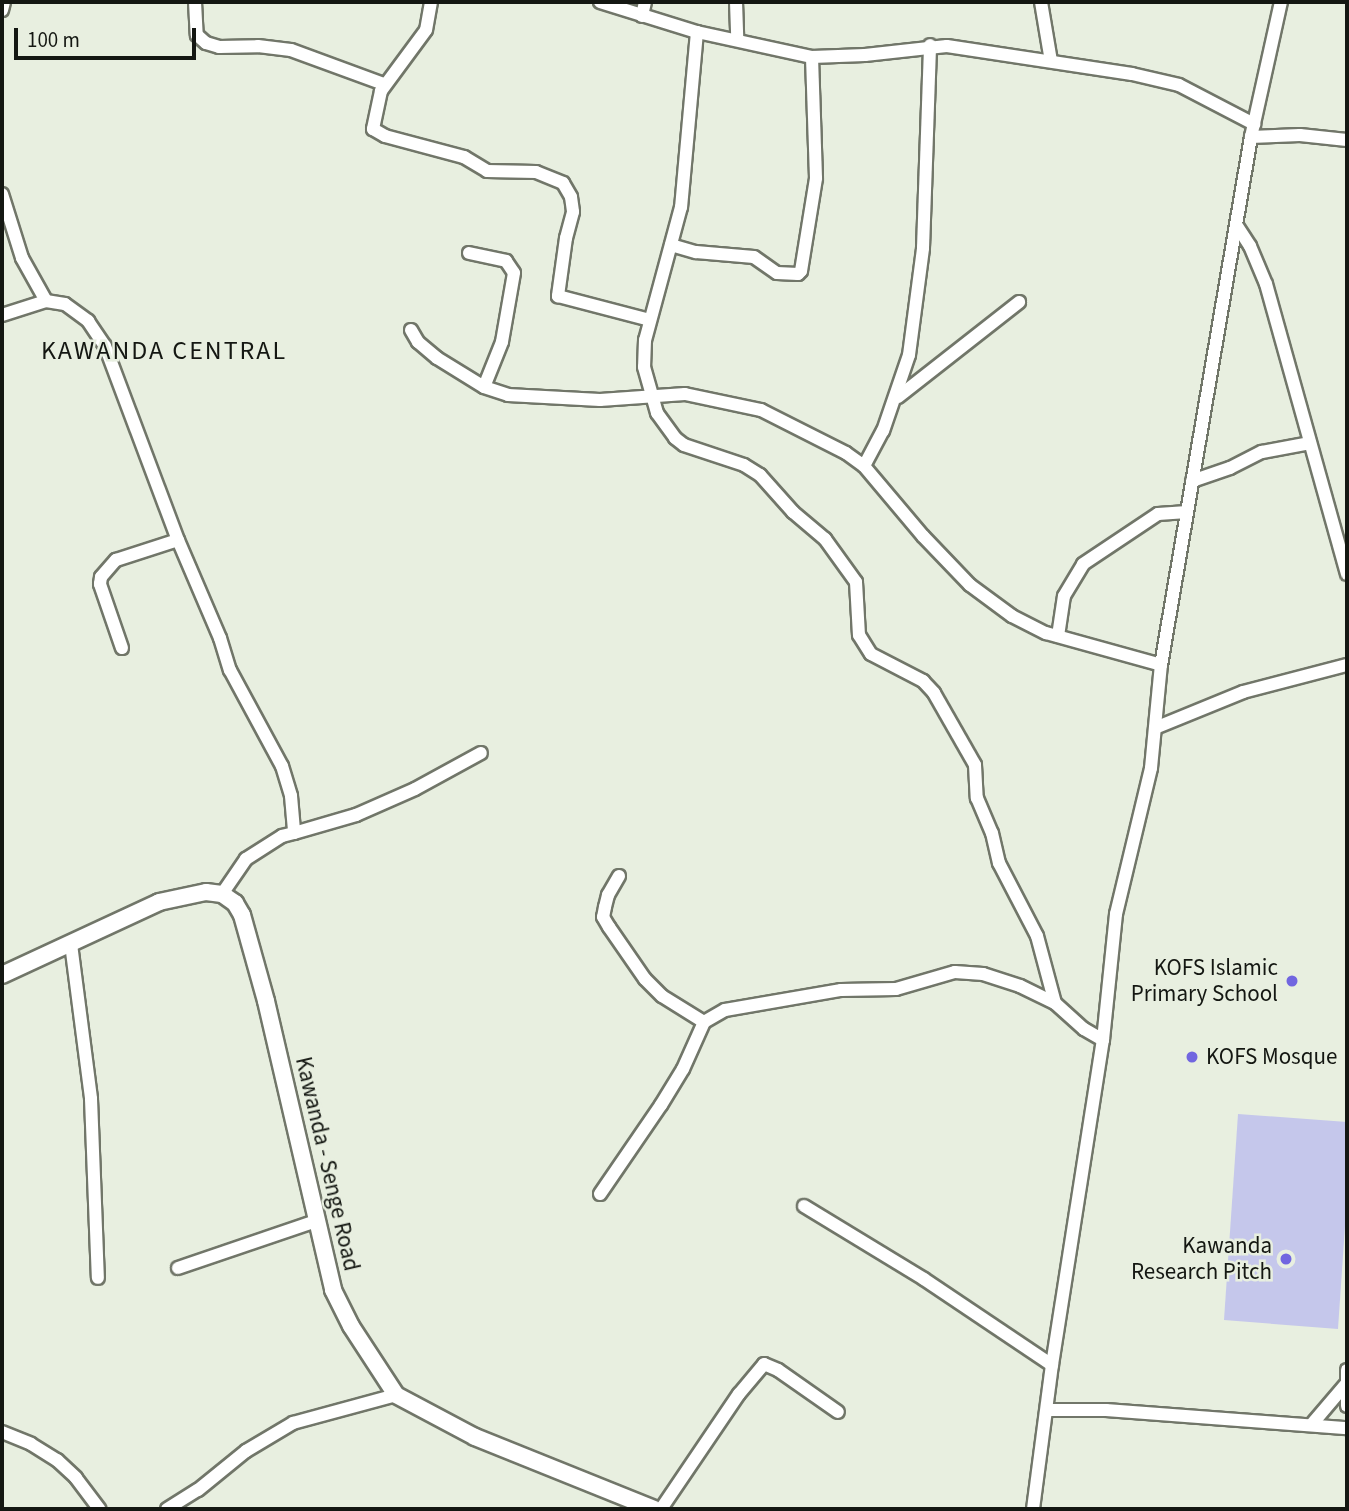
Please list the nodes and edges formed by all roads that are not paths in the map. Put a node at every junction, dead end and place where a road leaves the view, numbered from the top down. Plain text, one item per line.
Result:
1 (4, 2) edge
2 (195, 2) edge
3 (431, 2) edge
4 (600, 2) edge
5 (645, 2) edge
6 (736, 2) edge
7 (1041, 2) edge
8 (1281, 2) edge
9 (2, 10) edge
10 (642, 16) junction
11 (696, 32) junction
12 (737, 40) junction
13 (930, 46) junction
14 (812, 57) junction
15 (1051, 61) junction
16 (384, 84) junction
17 (1253, 130) junction
18 (1347, 140) edge
19 (2, 194) edge
20 (1237, 226) junction
21 (671, 245) junction
22 (469, 253) dead end
23 (46, 301) junction
24 (1019, 302) dead end
25 (2, 315) edge
26 (650, 320) junction
27 (411, 330) dead end
28 (484, 387) junction
29 (652, 396) junction
30 (897, 397) junction
31 (1310, 443) junction
32 (864, 466) junction
33 (1192, 481) junction
34 (1187, 512) junction
35 (178, 540) junction
36 (1347, 574) edge
37 (1058, 636) junction
38 (122, 648) dead end
39 (1161, 665) junction
40 (1347, 665) edge
41 (1155, 728) junction
42 (481, 753) dead end
43 (294, 833) junction
44 (620, 876) dead end
45 (222, 894) junction
46 (71, 944) junction
47 (2, 975) edge
48 (1055, 1003) junction
49 (704, 1022) junction
50 (1103, 1040) junction
51 (600, 1194) dead end
52 (804, 1206) dead end
53 (316, 1221) junction
54 (178, 1268) dead end
55 (98, 1278) dead end
56 (1052, 1365) junction
57 (1347, 1370) edge
58 (1346, 1384) edge
59 (396, 1395) junction
60 (1347, 1406) edge
61 (1048, 1410) junction
62 (838, 1412) dead end
63 (1312, 1424) junction
64 (1347, 1428) edge
65 (2, 1432) edge
66 (99, 1509) edge
67 (167, 1509) edge
68 (654, 1509) edge
69 (661, 1509) edge
70 (1033, 1509) edge

1 - 9 street
2 - 16 street
3 - 16 street
4 - 10 street
5 - 10 street
6 - 12 street
7 - 15 street
8 - 17 street
10 - 11 street
11 - 12 street
11 - 21 street
12 - 14 street
13 - 14 street
13 - 15 street
13 - 30 street
14 - 21 street
15 - 17 street
16 - 26 street
17 - 18 street
17 - 20 street
19 - 23 street
20 - 31 street
20 - 33 street
21 - 26 street
22 - 28 street
23 - 25 street
23 - 35 street
24 - 30 street
26 - 29 street
27 - 28 street
28 - 29 street
29 - 32 street
29 - 48 street
30 - 32 street
31 - 33 street
31 - 36 street
32 - 37 street
33 - 34 street
34 - 37 street
34 - 39 street
35 - 38 street
35 - 43 street
37 - 39 street
39 - 41 street
40 - 41 street
41 - 50 street
42 - 43 street
43 - 45 street
44 - 49 street
45 - 46 street
45 - 53 street, Kawanda - Senge Road
46 - 47 street
46 - 55 street
48 - 49 street
48 - 50 street
49 - 51 street
50 - 56 street
52 - 56 street
53 - 54 street
53 - 59 street, Kawanda - Senge Road
56 - 61 street
57 - 58 street
58 - 60 street
58 - 63 street
59 - 67 street
59 - 68 street, Kawanda - Senge Road
61 - 63 street
61 - 70 street
62 - 69 street
63 - 64 street
65 - 66 street

